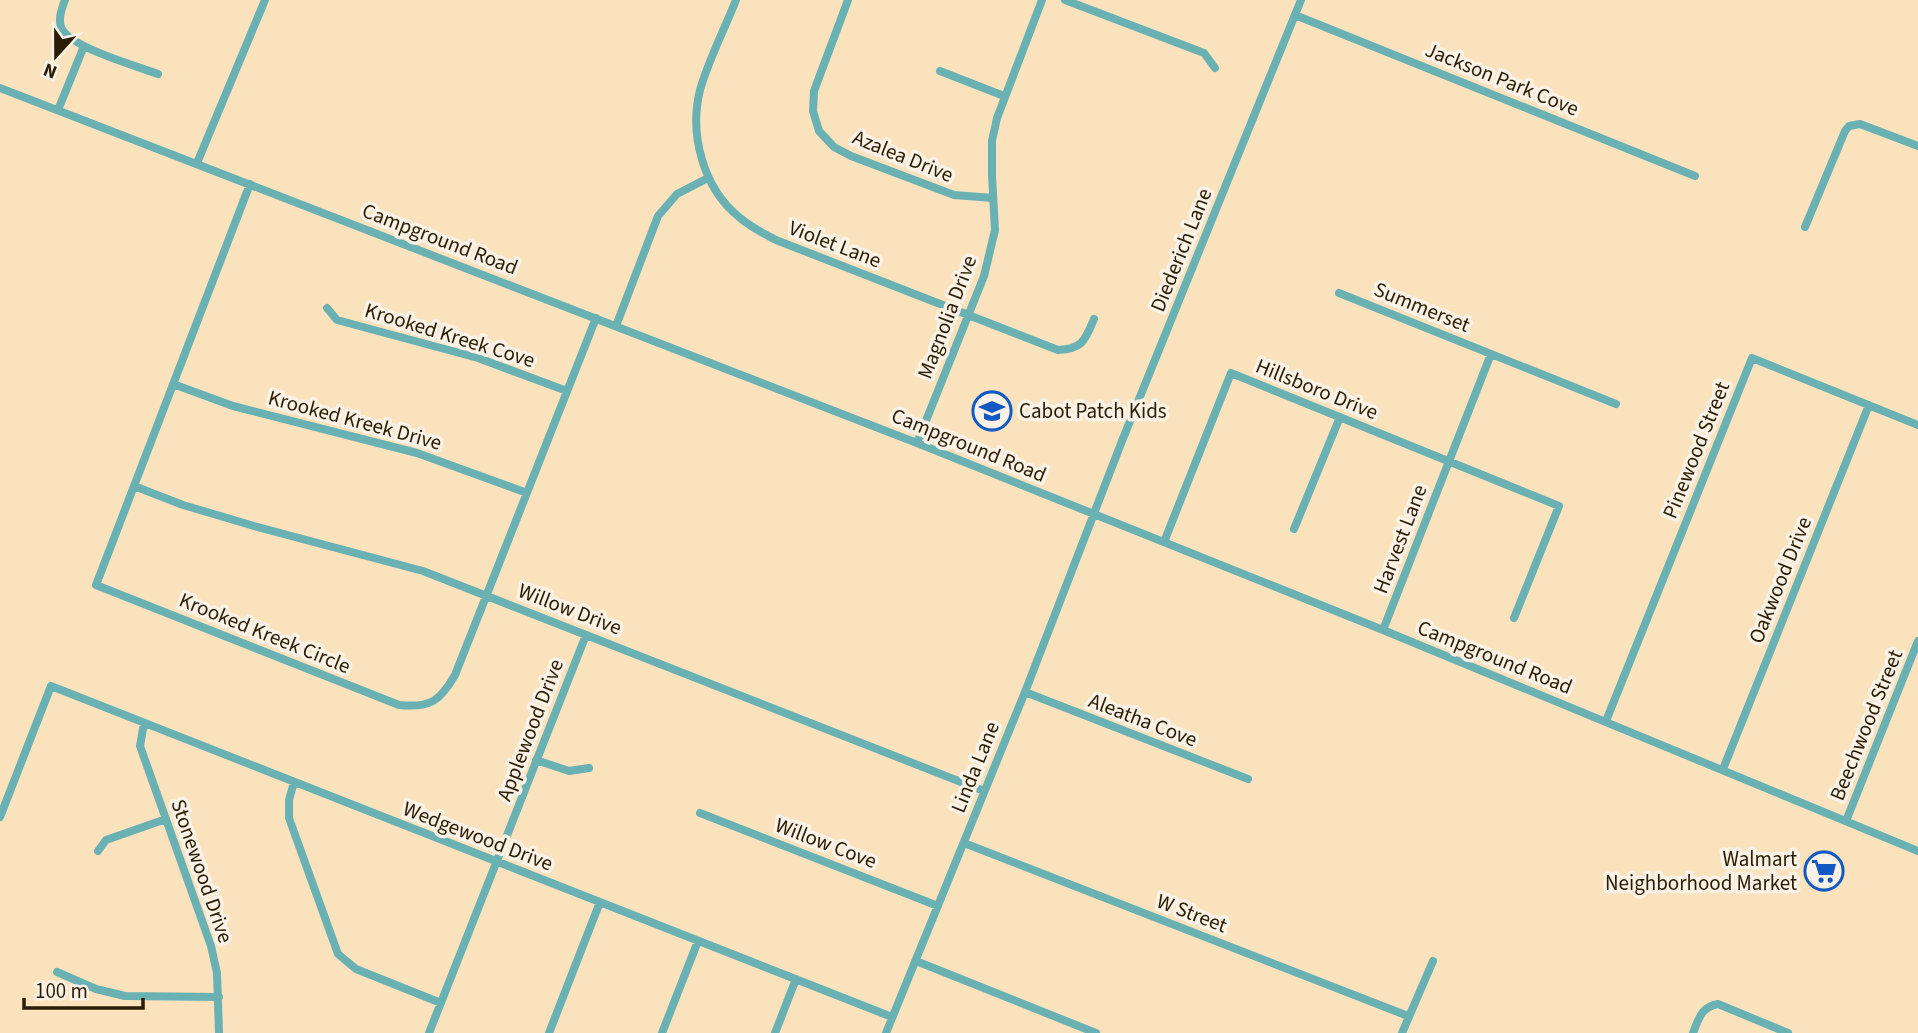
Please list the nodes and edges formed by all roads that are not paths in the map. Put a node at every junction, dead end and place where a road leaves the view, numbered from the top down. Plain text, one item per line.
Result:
1 (65, 0) edge
2 (265, 0) edge
3 (736, 0) edge
4 (848, 0) edge
5 (1042, 0) edge
6 (1065, 0) edge
7 (1301, 0) edge
8 (1295, 15) junction
9 (84, 46) junction
10 (1215, 68) dead end
11 (940, 71) dead end
12 (158, 74) dead end
13 (0, 88) edge
14 (1004, 96) junction
15 (58, 110) junction
16 (1918, 146) edge
17 (197, 163) junction
18 (1695, 176) dead end
19 (708, 177) junction
20 (250, 184) junction
21 (993, 198) junction
22 (1805, 227) dead end
23 (1339, 293) dead end
24 (327, 308) dead end
25 (969, 314) junction
26 (596, 318) junction
27 (1094, 319) dead end
28 (616, 326) junction
29 (1491, 354) junction
30 (173, 384) junction
31 (567, 390) junction
32 (1616, 404) dead end
33 (1869, 405) junction
34 (1340, 417) junction
35 (1918, 425) edge
36 (917, 443) junction
37 (1449, 462) junction
38 (134, 486) junction
39 (527, 493) junction
40 (1095, 514) junction
41 (1294, 529) dead end
42 (1164, 542) junction
43 (486, 596) junction
44 (1514, 618) dead end
45 (1383, 629) junction
46 (586, 635) junction
47 (1918, 641) edge
48 (1025, 692) junction
49 (1606, 721) junction
50 (144, 723) junction
51 (536, 760) junction
52 (589, 768) dead end
53 (1724, 769) junction
54 (1248, 779) dead end
55 (294, 782) junction
56 (984, 791) junction
57 (700, 813) dead end
58 (0, 817) edge
59 (166, 819) junction
60 (1846, 821) junction
61 (964, 843) junction
62 (99, 850) dead end
63 (1918, 851) edge
64 (497, 862) junction
65 (600, 902) junction
66 (938, 906) junction
67 (698, 941) junction
68 (916, 961) junction
69 (1433, 961) dead end
70 (57, 972) dead end
71 (796, 979) junction
72 (219, 997) junction
73 (441, 1003) junction
74 (1408, 1016) junction
75 (892, 1017) junction
76 (219, 1033) edge
77 (429, 1033) edge
78 (549, 1033) edge
79 (662, 1033) edge
80 (775, 1033) edge
81 (886, 1033) edge
82 (1096, 1033) edge
83 (1402, 1033) edge
84 (1693, 1033) edge
85 (1788, 1033) edge

1 - 9 street
2 - 17 street
3 - 19 street, Violet Lane
4 - 21 street, Azalea Drive
5 - 14 street, Magnolia Drive
6 - 10 street
7 - 8 street, Diederich Lane
8 - 18 street, Jackson Park Cove
8 - 40 street, Diederich Lane
9 - 12 street
9 - 15 street
11 - 14 street
13 - 15 street, Campground Road
14 - 21 street, Magnolia Drive
15 - 17 street, Campground Road
16 - 22 street
17 - 20 street, Campground Road
19 - 25 street, Violet Lane
19 - 28 street
20 - 26 street, Campground Road
20 - 30 street, Krooked Kreek Circle
21 - 25 street, Magnolia Drive
23 - 29 street, Summerset
24 - 31 street, Krooked Kreek Cove
25 - 27 street, Violet Lane
25 - 36 street, Magnolia Drive
26 - 28 street, Campground Road
26 - 31 street, Krooked Kreek Circle
28 - 36 street, Campground Road
29 - 32 street, Summerset
29 - 37 street
30 - 38 street, Krooked Kreek Circle
30 - 39 street, Krooked Kreek Drive
31 - 39 street, Krooked Kreek Circle
33 - 35 street, Pinewood Street
33 - 49 street, Pinewood Street
33 - 53 street, Oakwood Drive
34 - 37 street, Hillsboro Drive
34 - 41 street
34 - 42 street, Hillsboro Drive
36 - 40 street, Campground Road
37 - 44 street, Hillsboro Drive
37 - 45 street, Harvest Lane
38 - 43 street, Willow Drive
38 - 43 street, Krooked Kreek Circle
39 - 43 street, Krooked Kreek Circle
40 - 42 street, Campground Road
40 - 48 street, Linda Lane
42 - 45 street, Campground Road
43 - 46 street, Willow Drive
45 - 49 street, Campground Road
46 - 51 street, Applewood Drive
46 - 56 street, Willow Drive
47 - 60 street, Beechwood Street
48 - 54 street, Aleatha Cove
48 - 56 street, Linda Lane
49 - 53 street, Campground Road
50 - 55 street, Wedgewood Drive
50 - 58 street, Wedgewood Drive
50 - 59 street, Stonewood Drive
51 - 52 street
51 - 64 street, Applewood Drive
53 - 60 street, Campground Road
55 - 64 street, Wedgewood Drive
55 - 73 street
56 - 61 street, Linda Lane
57 - 66 street, Willow Cove
59 - 62 street
59 - 72 street, Stonewood Drive
60 - 63 street, Campground Road
61 - 66 street, Linda Lane
61 - 74 street, W Street
64 - 65 street, Wedgewood Drive
64 - 73 street, Applewood Drive
65 - 67 street, Wedgewood Drive
65 - 78 street
66 - 68 street, Linda Lane
67 - 71 street, Wedgewood Drive
67 - 79 street
68 - 75 street, Linda Lane
68 - 82 street
69 - 74 street
70 - 72 street
71 - 75 street, Wedgewood Drive
71 - 80 street
72 - 76 street, Stonewood Drive
73 - 77 street, Applewood Drive
74 - 83 street
75 - 81 street, Linda Lane
84 - 85 street

